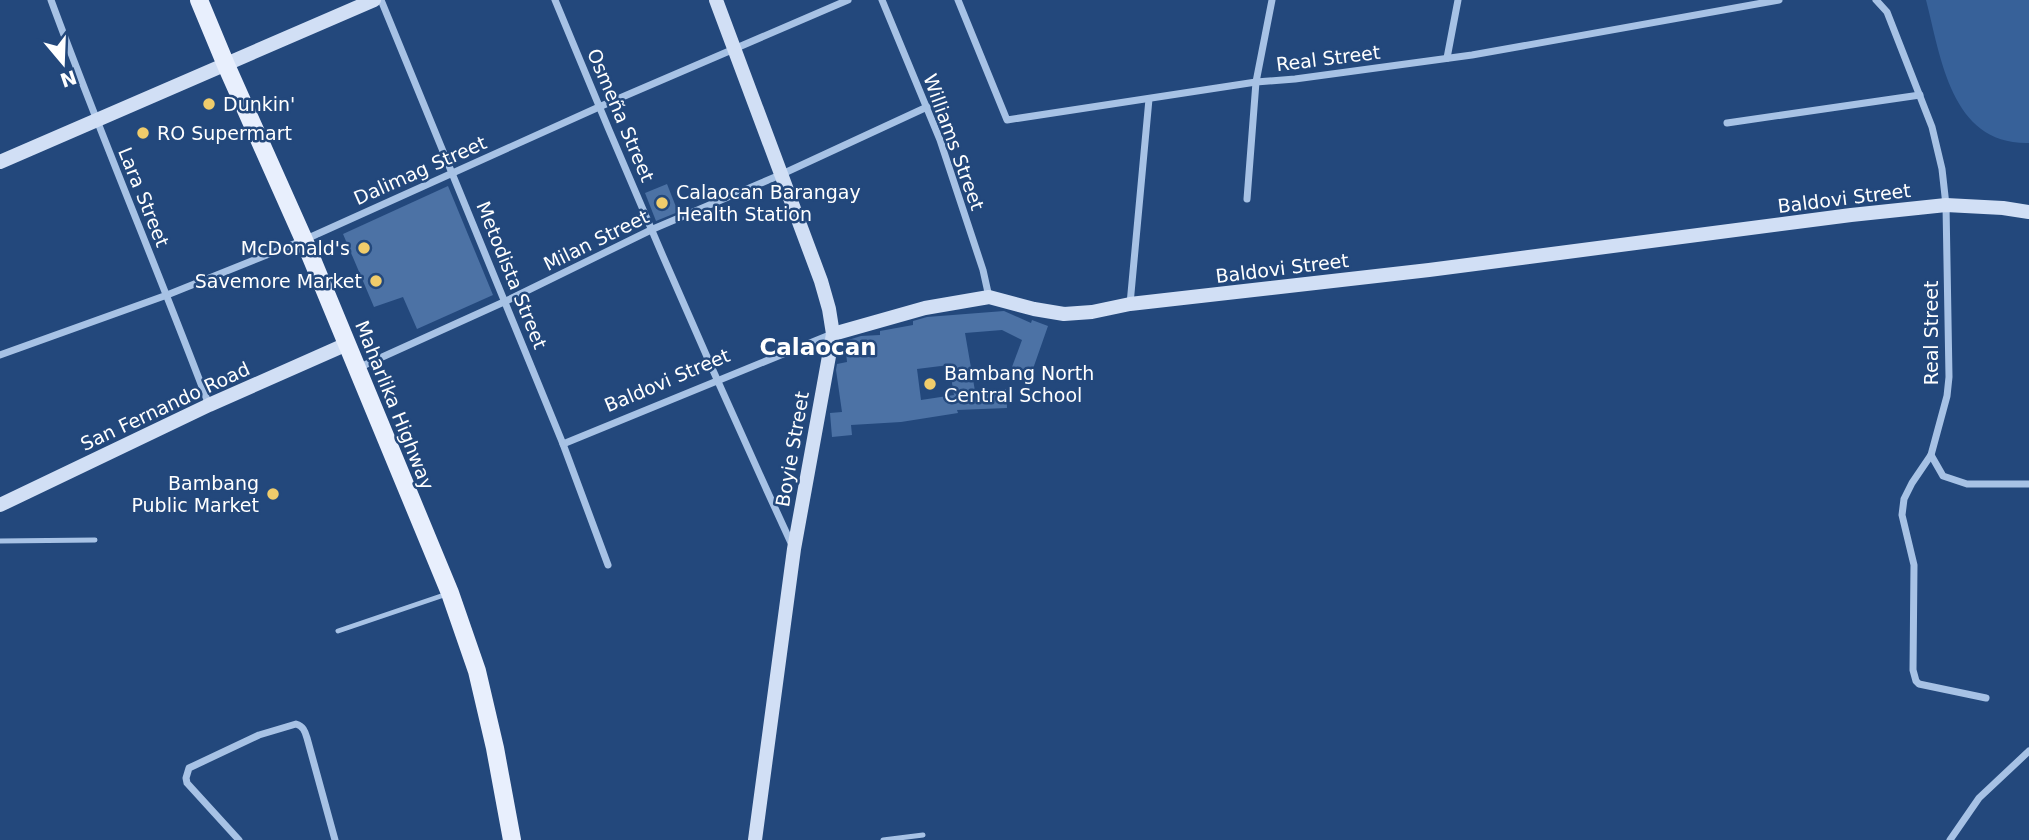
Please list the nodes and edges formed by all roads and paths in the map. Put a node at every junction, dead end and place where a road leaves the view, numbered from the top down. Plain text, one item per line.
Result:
1 (51, 0) edge
2 (199, 0) edge
3 (374, 0) edge
4 (381, 0) edge
5 (555, 0) edge
6 (716, 0) edge
7 (848, 0) edge
8 (882, 0) edge
9 (958, 0) edge
10 (1272, 0) edge
11 (1458, 0) edge
12 (1779, 0) edge
13 (1876, 0) edge
14 (734, 50) junction
15 (1447, 58) junction
16 (226, 65) junction
17 (1256, 82) junction
18 (1920, 95) junction
19 (1149, 99) junction
20 (599, 107) junction
21 (927, 107) junction
22 (95, 120) junction
23 (1727, 123) dead end
24 (0, 162) edge
25 (453, 173) junction
26 (780, 175) junction
27 (1247, 199) dead end
28 (1946, 205) junction
29 (2029, 212) edge
30 (653, 229) junction
31 (304, 240) junction
32 (167, 295) junction
33 (989, 297) junction
34 (506, 301) junction
35 (1130, 304) junction
36 (833, 334) junction
37 (347, 344) junction
38 (0, 355) edge
39 (357, 368) junction
40 (717, 381) junction
41 (209, 405) junction
42 (563, 444) junction
43 (1931, 455) junction
44 (2029, 484) edge
45 (0, 505) edge
46 (94, 540) dead end
47 (0, 541) edge
48 (794, 548) junction
49 (608, 565) dead end
50 (450, 593) junction
51 (338, 631) dead end
52 (1986, 698) dead end
53 (2029, 751) edge
54 (923, 835) dead end
55 (239, 840) edge
56 (335, 840) edge
57 (512, 840) edge
58 (755, 840) edge
59 (883, 840) edge
60 (1950, 840) edge

1 - 22 street, Lara Street
2 - 16 main road, Maharlika Highway
3 - 16 street
4 - 25 street, Metodista Street
5 - 20 street, Osmeña Street
6 - 14 street, Boyie Street
7 - 14 street, Dalimag Street
8 - 21 street, Williams Street
9 - 19 street, Real Street
10 - 17 street
11 - 15 street
12 - 15 street, Real Street
13 - 18 street, Real Street
14 - 20 street, Dalimag Street
14 - 26 street, Boyie Street
15 - 17 street, Real Street
16 - 22 street
16 - 31 main road, Maharlika Highway
17 - 19 street, Real Street
17 - 27 street
18 - 23 street
18 - 28 street, Real Street
19 - 35 street
20 - 25 street, Dalimag Street
20 - 30 street, Osmeña Street
21 - 26 street, Milan Street
21 - 33 street, Williams Street
22 - 24 street
22 - 32 street, Lara Street
25 - 31 street, Dalimag Street
25 - 34 street, Metodista Street
26 - 30 street, Milan Street
26 - 36 street, Boyie Street
28 - 29 street, Baldovi Street
28 - 35 street, Baldovi Street
28 - 43 street, Real Street
30 - 34 street, Milan Street
30 - 40 street, Osmeña Street
31 - 32 street, Dalimag Street
31 - 37 main road, Maharlika Highway
32 - 38 street, Dalimag Street
32 - 41 street, Lara Street
33 - 35 street, Baldovi Street
33 - 36 street, Baldovi Street
34 - 39 street, Milan Street
34 - 42 street, Metodista Street
36 - 40 street, Baldovi Street
36 - 48 street, Boyie Street
37 - 39 main road, Maharlika Highway
37 - 41 street, San Fernando Road
39 - 50 main road, Maharlika Highway
40 - 42 street, Baldovi Street
40 - 48 street, Osmeña Street
41 - 45 street, San Fernando Road
42 - 49 street, Metodista Street
43 - 44 street
43 - 52 street, Real Street
46 - 47 lane
48 - 58 street, Boyie Street
50 - 51 lane
50 - 57 main road, Maharlika Highway
53 - 60 street
54 - 59 lane
55 - 56 street

